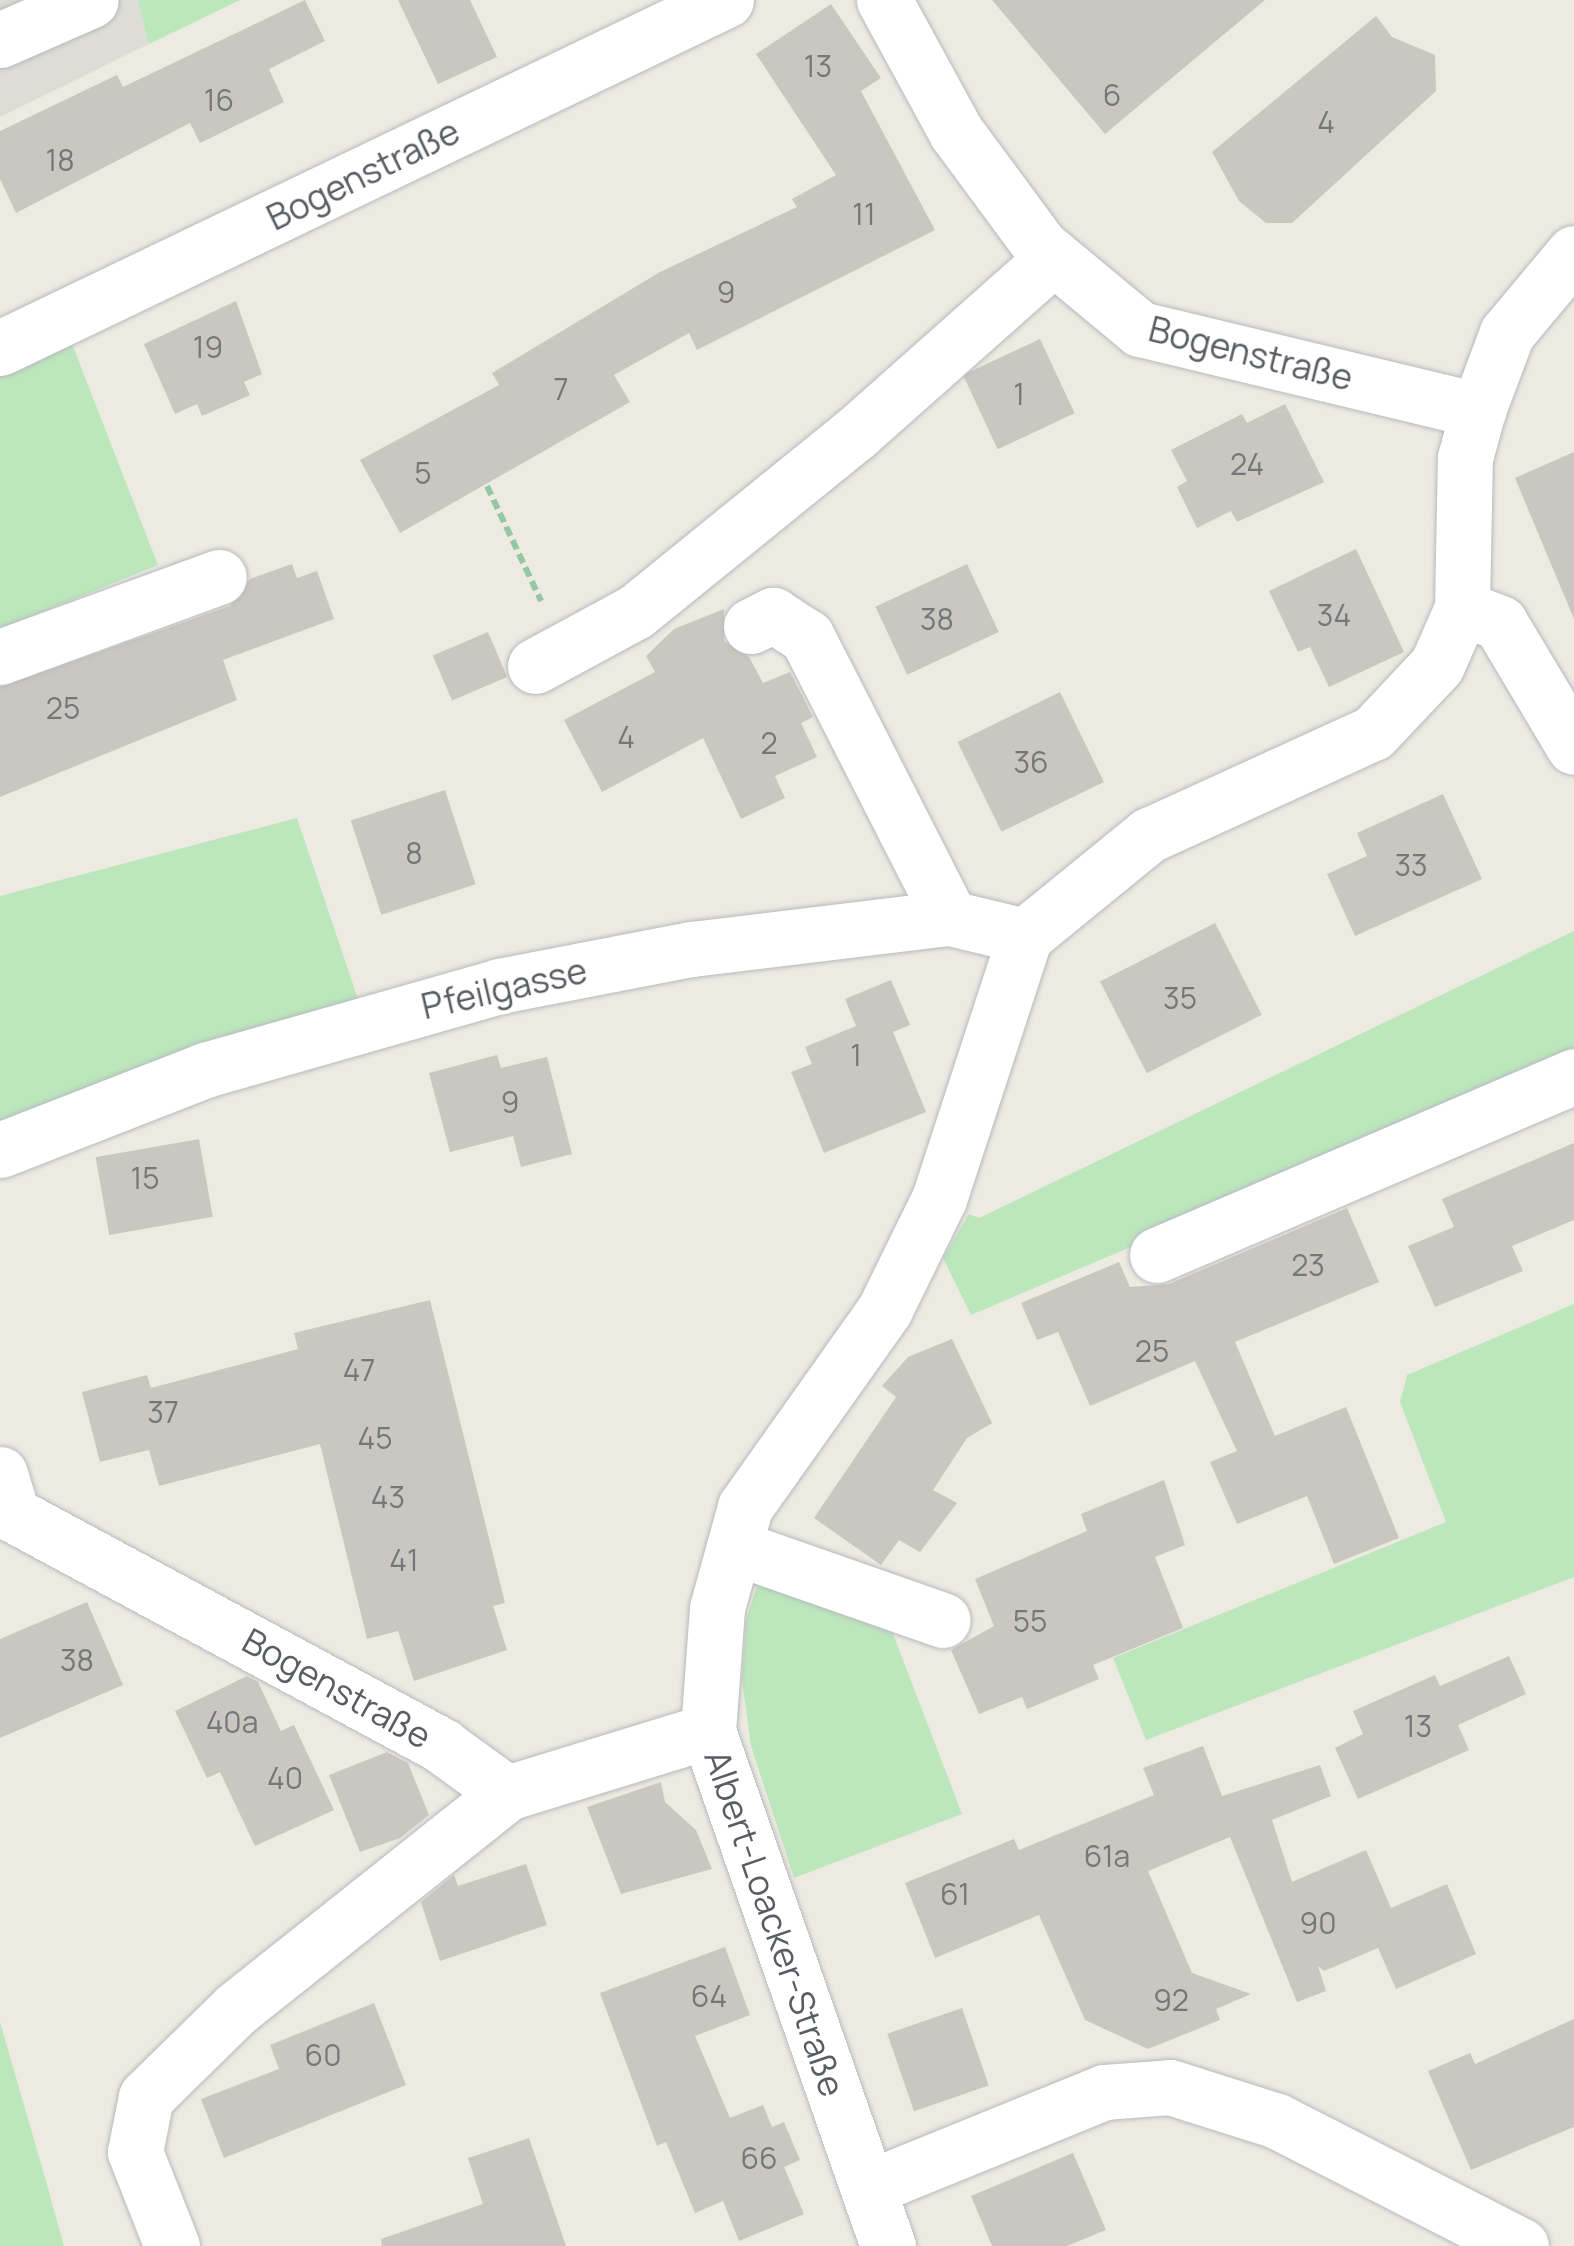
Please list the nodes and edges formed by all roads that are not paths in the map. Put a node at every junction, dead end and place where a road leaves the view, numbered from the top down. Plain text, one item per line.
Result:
1 (90, 0) edge
2 (726, 0) edge
3 (884, 0) edge
4 (0, 40) edge
5 (1574, 253) edge
6 (1054, 258) junction
7 (0, 348) edge
8 (1478, 410) junction
9 (219, 577) dead end
10 (1462, 608) junction
11 (751, 626) dead end
12 (0, 657) edge
13 (535, 666) dead end
14 (1574, 746) edge
15 (950, 918) junction
16 (1025, 936) junction
17 (1574, 1076) edge
18 (0, 1150) edge
19 (1157, 1255) dead end
20 (0, 1474) edge
21 (734, 1546) junction
22 (944, 1620) dead end
23 (708, 1731) junction
24 (507, 1793) junction
25 (868, 2188) junction
26 (172, 2246) edge
27 (888, 2246) edge
28 (1520, 2246) edge

1 - 4 street
2 - 7 street, Bogenstraße
3 - 6 street, Bogenstraße
5 - 8 street
6 - 8 street, Bogenstraße
6 - 13 street
8 - 10 street
9 - 12 street
10 - 14 street
10 - 16 street
11 - 15 street
15 - 16 street, Pfeilgasse
15 - 18 street, Pfeilgasse
16 - 21 street, Albert-Loacker-Straße
17 - 19 street
20 - 24 street, Bogenstraße
21 - 22 street
21 - 23 street, Albert-Loacker-Straße
23 - 24 street
23 - 25 street, Albert-Loacker-Straße
24 - 26 street
25 - 27 street, Albert-Loacker-Straße
25 - 28 street

